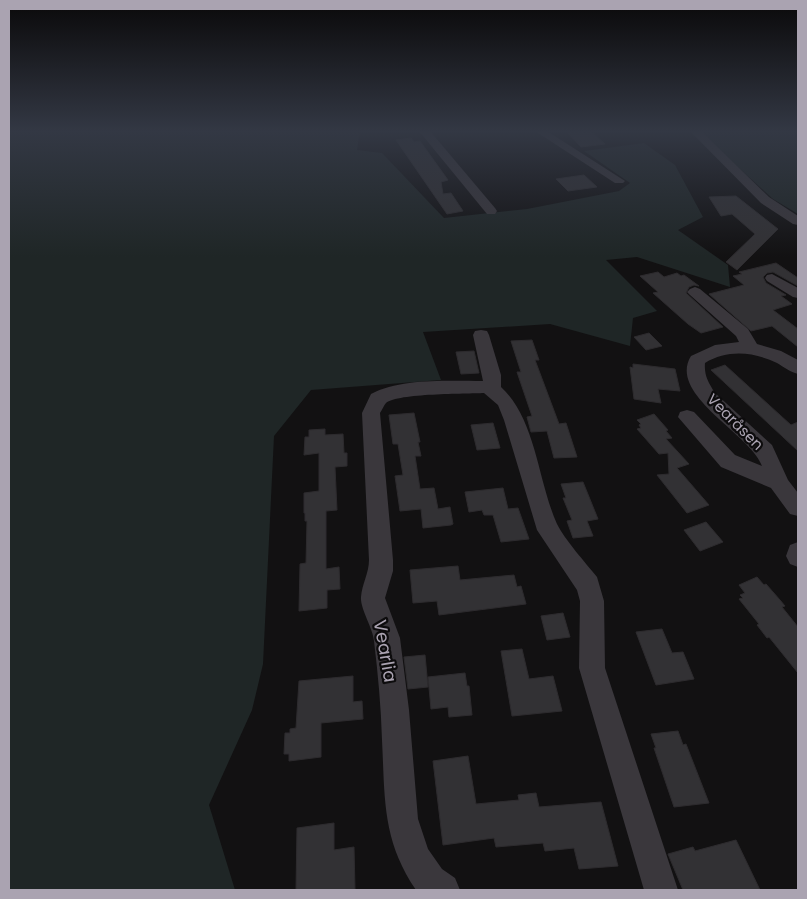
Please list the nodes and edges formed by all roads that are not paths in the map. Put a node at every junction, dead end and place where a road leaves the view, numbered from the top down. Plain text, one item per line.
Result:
1 (459, 173) edge
2 (605, 173) edge
3 (738, 173) edge
4 (619, 182) dead end
5 (491, 211) dead end
6 (798, 221) edge
7 (772, 278) dead end
8 (695, 292) dead end
9 (798, 294) edge
10 (481, 335) dead end
11 (751, 349) junction
12 (798, 368) edge
13 (492, 389) junction
14 (687, 417) dead end
15 (778, 482) junction
16 (798, 507) edge
17 (443, 890) edge
18 (661, 890) edge

1 - 5 street
2 - 4 street
3 - 6 street
7 - 9 street
8 - 11 street
10 - 13 street
11 - 12 street, Vearåsen
11 - 15 street, Vearåsen
13 - 17 street, Vearlia
13 - 18 street
14 - 15 street, Vearåsen
15 - 16 street, Vearåsen

